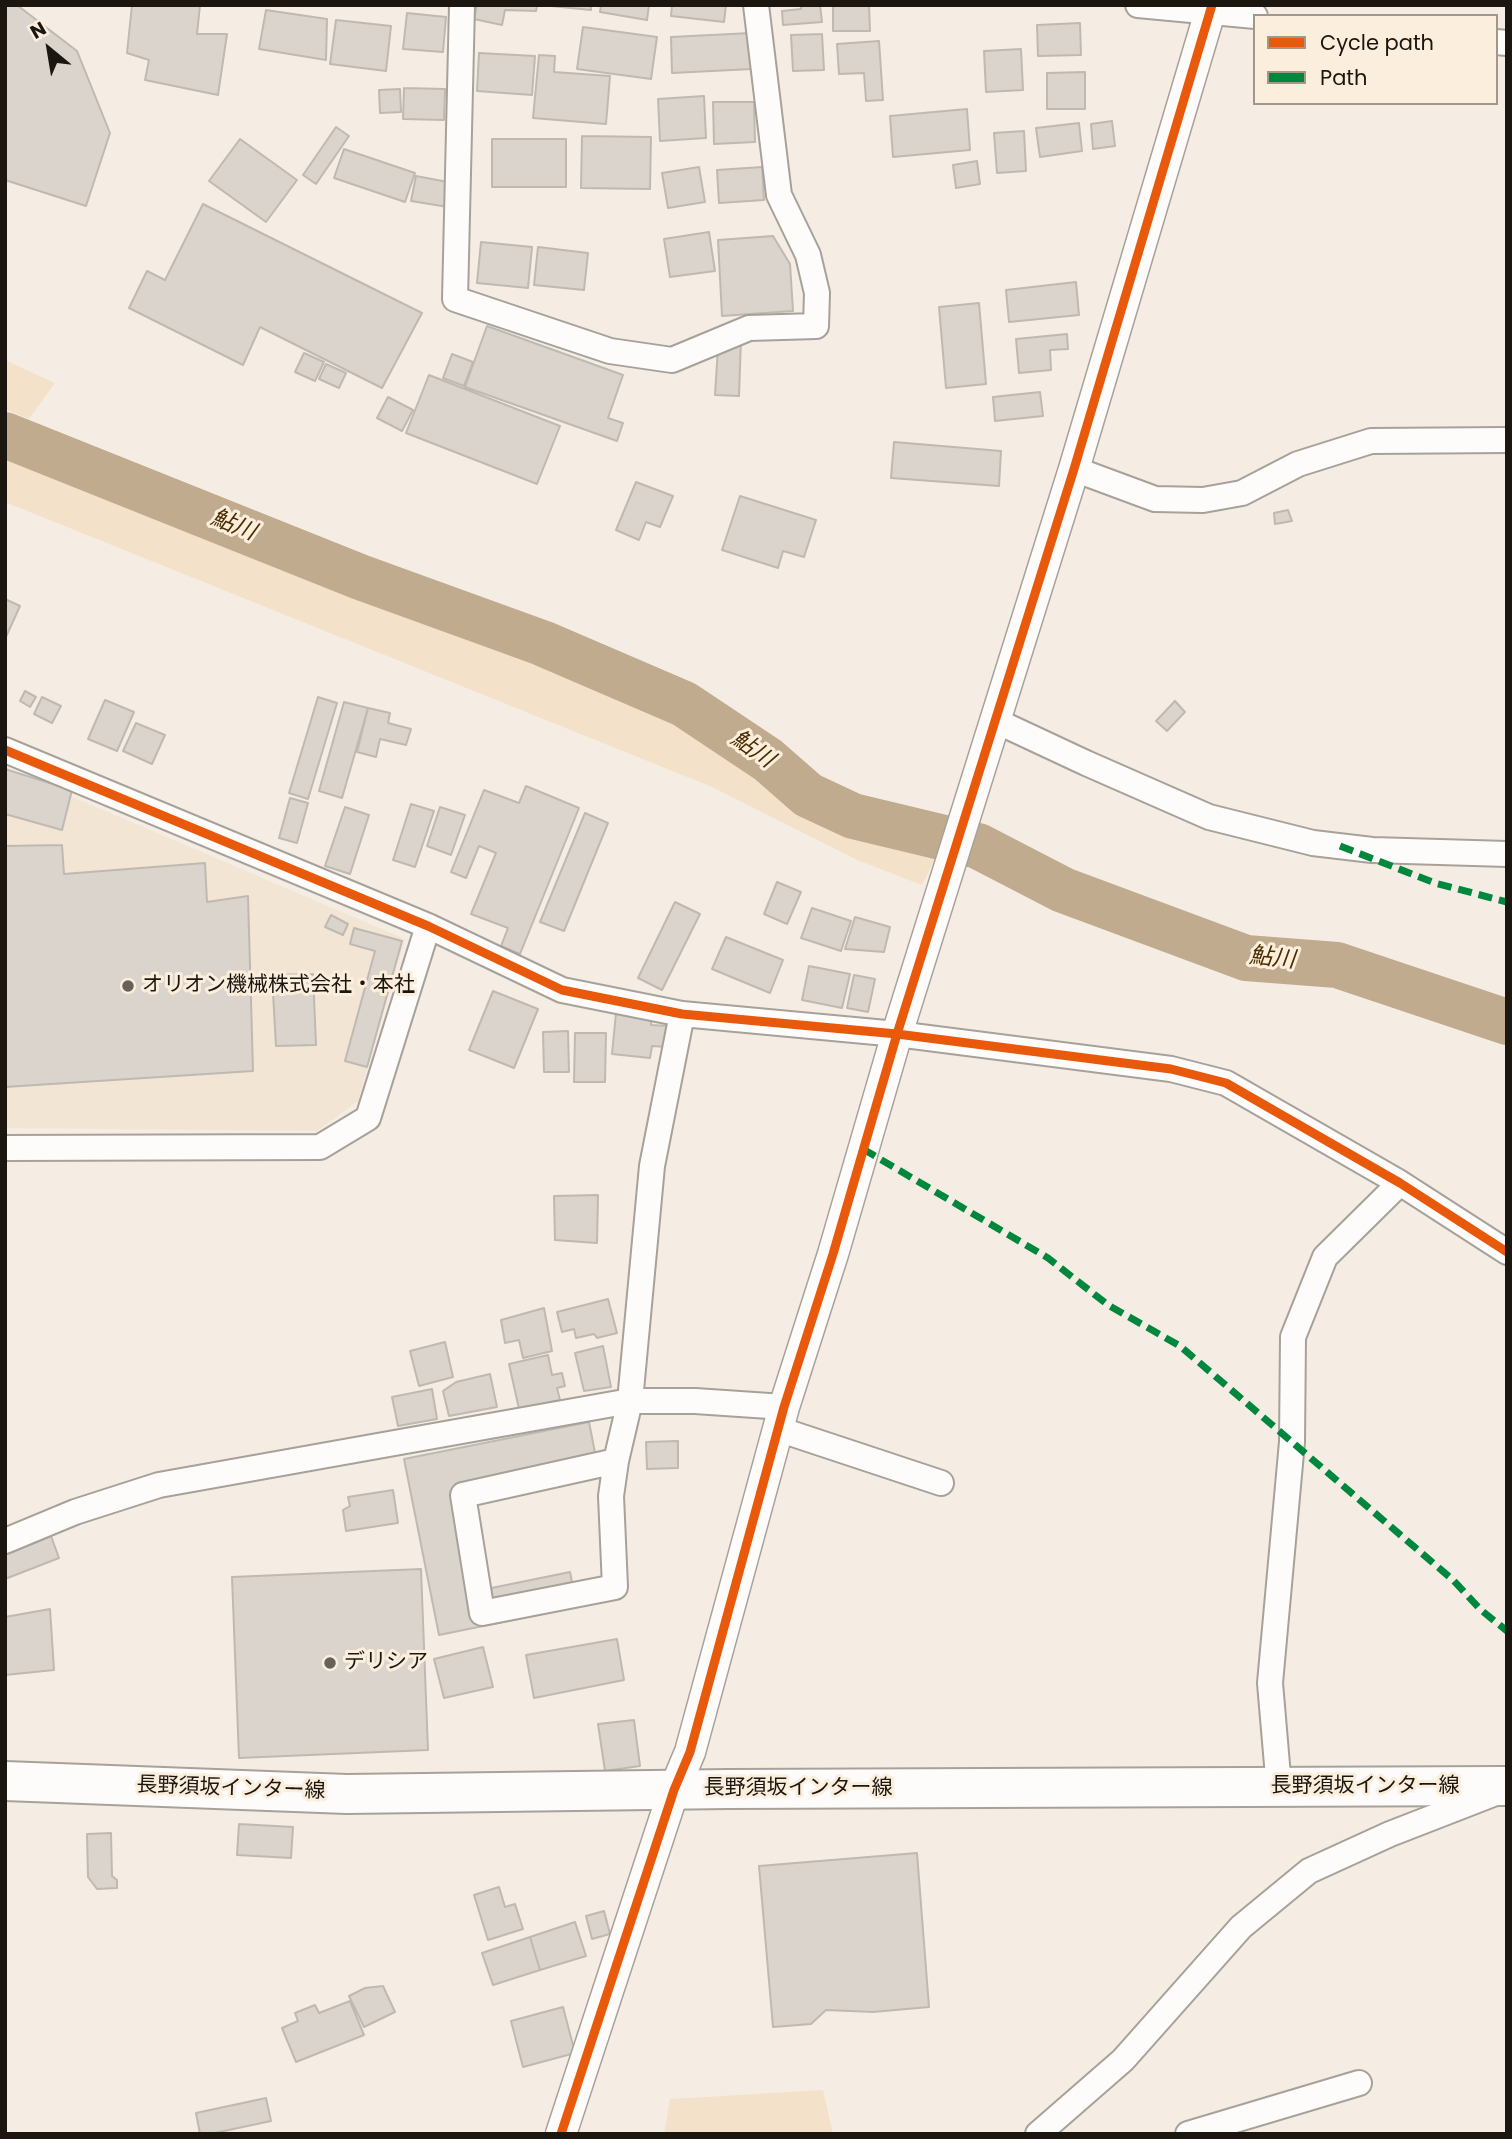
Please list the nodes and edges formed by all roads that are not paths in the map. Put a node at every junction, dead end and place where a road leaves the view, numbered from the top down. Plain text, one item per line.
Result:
1 (462, 5) edge
2 (756, 5) edge
3 (1138, 5) edge
4 (1211, 8) edge
5 (1253, 16) edge
6 (1507, 440) edge
7 (1074, 468) junction
8 (992, 728) junction
9 (5, 750) edge
10 (1507, 854) edge
11 (428, 926) junction
12 (682, 1014) junction
13 (897, 1034) junction
14 (5, 1148) edge
15 (1400, 1183) junction
16 (1507, 1252) edge
17 (630, 1401) junction
18 (781, 1418) junction
19 (615, 1461) junction
20 (941, 1483) dead end
21 (5, 1541) edge
22 (5, 1781) edge
23 (1507, 1787) edge
24 (1279, 1788) junction
25 (674, 1790) junction
26 (1359, 2083) dead end
27 (557, 2129) edge
28 (1046, 2131) edge
29 (1188, 2134) edge

1 - 2 street
3 - 4 street
4 - 5 street
4 - 7 street
6 - 7 street
7 - 8 street
8 - 10 street
8 - 13 street
9 - 11 street
11 - 12 street
11 - 14 street
12 - 13 street
12 - 17 street
13 - 15 street
13 - 18 street
15 - 16 street
15 - 24 street
17 - 18 street
17 - 19 street
17 - 21 street
18 - 20 street
18 - 25 street
19 - 19 street
22 - 25 main road, 長野須坂インター線
23 - 24 main road, 長野須坂インター線
23 - 28 street
24 - 25 main road, 長野須坂インター線
25 - 27 street
26 - 29 street

